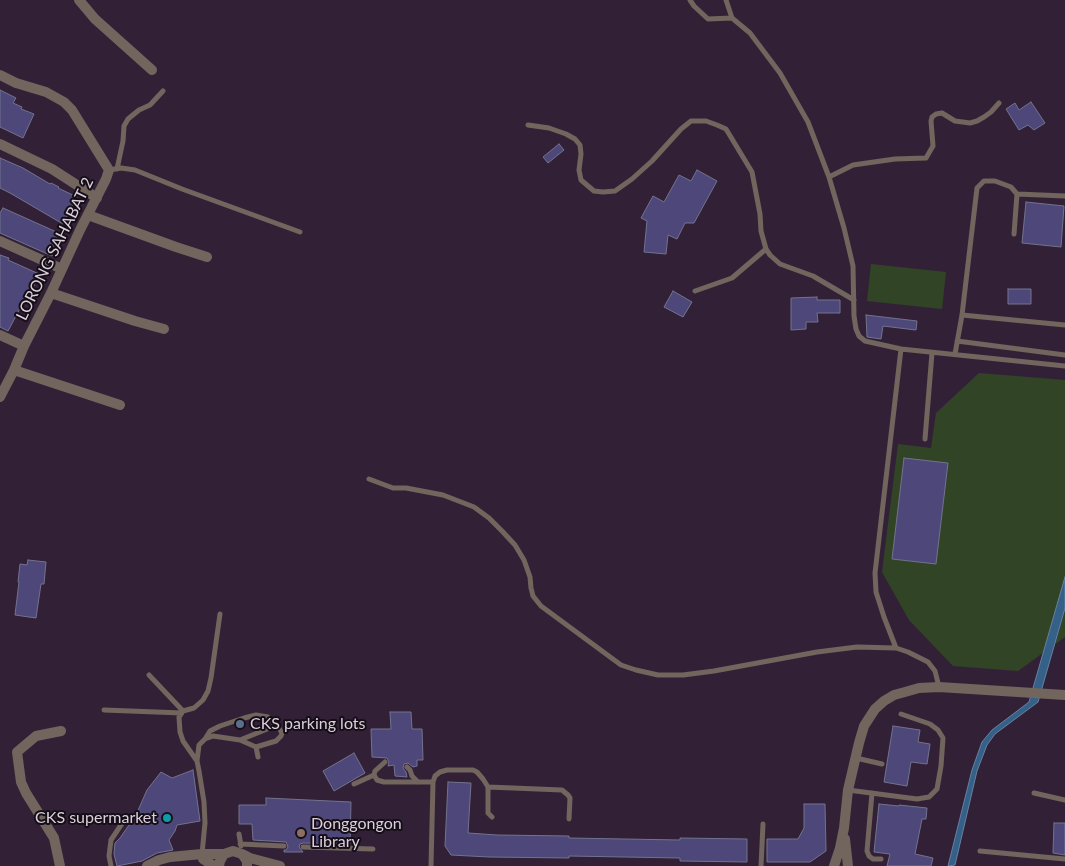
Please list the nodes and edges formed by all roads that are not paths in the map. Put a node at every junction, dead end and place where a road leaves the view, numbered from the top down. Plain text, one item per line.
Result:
1 (79, 0) edge
2 (690, 0) edge
3 (726, 0) edge
4 (732, 18) junction
5 (152, 70) dead end
6 (0, 74) edge
7 (163, 91) dead end
8 (999, 103) dead end
9 (528, 125) dead end
10 (0, 144) edge
11 (113, 169) junction
12 (829, 177) junction
13 (1017, 194) junction
14 (1065, 196) edge
15 (97, 198) junction
16 (88, 215) junction
17 (300, 232) dead end
18 (1014, 234) dead end
19 (0, 241) edge
20 (766, 249) junction
21 (207, 256) dead end
22 (62, 269) junction
23 (695, 291) dead end
24 (51, 293) junction
25 (854, 300) junction
26 (962, 315) junction
27 (1065, 324) edge
28 (164, 329) dead end
29 (0, 335) edge
30 (957, 341) junction
31 (24, 346) junction
32 (901, 350) junction
33 (932, 353) junction
34 (955, 354) junction
35 (1065, 355) edge
36 (1065, 366) edge
37 (14, 370) junction
38 (0, 397) edge
39 (120, 405) dead end
40 (925, 439) dead end
41 (369, 479) dead end
42 (220, 614) dead end
43 (896, 648) junction
44 (149, 675) dead end
45 (939, 687) junction
46 (1065, 695) edge
47 (104, 710) dead end
48 (182, 712) junction
49 (901, 714) dead end
50 (277, 725) junction
51 (61, 731) dead end
52 (205, 739) junction
53 (240, 740) junction
54 (256, 747) junction
55 (258, 757) dead end
56 (856, 758) junction
57 (197, 761) junction
58 (385, 762) dead end
59 (882, 764) dead end
60 (407, 767) dead end
61 (374, 776) junction
62 (418, 782) junction
63 (433, 782) junction
64 (354, 784) dead end
65 (488, 787) junction
66 (848, 790) junction
67 (872, 793) junction
68 (1034, 793) dead end
69 (1065, 800) edge
70 (492, 817) dead end
71 (124, 819) dead end
72 (569, 819) dead end
73 (763, 824) dead end
74 (844, 828) junction
75 (239, 834) dead end
76 (284, 846) dead end
77 (303, 847) dead end
78 (373, 848) dead end
79 (241, 849) junction
80 (980, 851) dead end
81 (202, 854) junction
82 (224, 854) junction
83 (881, 859) dead end
84 (1065, 859) edge
85 (60, 866) edge
86 (111, 866) edge
87 (147, 866) edge
88 (214, 866) edge
89 (219, 866) edge
90 (247, 866) edge
91 (280, 866) edge
92 (431, 866) edge
93 (761, 866) edge
94 (834, 866) edge
95 (848, 866) edge

1 - 5 street
2 - 4 lane
3 - 4 lane
4 - 12 lane
6 - 11 street, LORONG SAHABAT 2
7 - 11 lane
8 - 12 lane
9 - 20 lane
10 - 15 street
11 - 15 street, LORONG SAHABAT 2
11 - 17 lane
12 - 25 lane
13 - 14 lane
13 - 18 lane
13 - 26 lane
15 - 16 street, LORONG SAHABAT 2
16 - 21 street
16 - 22 street, LORONG SAHABAT 2
19 - 22 street
20 - 23 lane
20 - 25 lane
22 - 24 street, LORONG SAHABAT 2
24 - 28 street
24 - 31 street, LORONG SAHABAT 2
25 - 32 lane
26 - 27 lane
26 - 30 lane
29 - 31 street
30 - 34 lane
30 - 35 lane
31 - 37 street, LORONG SAHABAT 2
32 - 33 lane
32 - 43 lane
33 - 34 lane
33 - 40 lane
34 - 36 lane
37 - 38 street, LORONG SAHABAT 2
37 - 39 street
41 - 43 lane
42 - 48 lane
43 - 45 lane
44 - 48 lane
45 - 46 street
45 - 56 street
47 - 48 lane
48 - 57 lane
49 - 67 lane
50 - 52 lane
50 - 53 lane
50 - 54 lane
51 - 85 street
52 - 53 lane
52 - 57 lane
53 - 54 lane
54 - 55 lane
56 - 59 lane
56 - 66 street
57 - 81 lane
58 - 61 lane
60 - 62 lane
61 - 62 lane
61 - 64 lane
62 - 63 lane
63 - 65 lane
63 - 92 lane
65 - 70 lane
65 - 72 lane
66 - 67 lane
66 - 74 street
67 - 83 lane
68 - 69 lane
71 - 86 lane
73 - 93 lane
74 - 94 street
74 - 95 street
75 - 79 lane
76 - 79 lane
77 - 78 lane
79 - 82 street
79 - 90 street
79 - 91 street
80 - 84 lane
81 - 82 street
81 - 87 street
81 - 88 street
82 - 89 street

